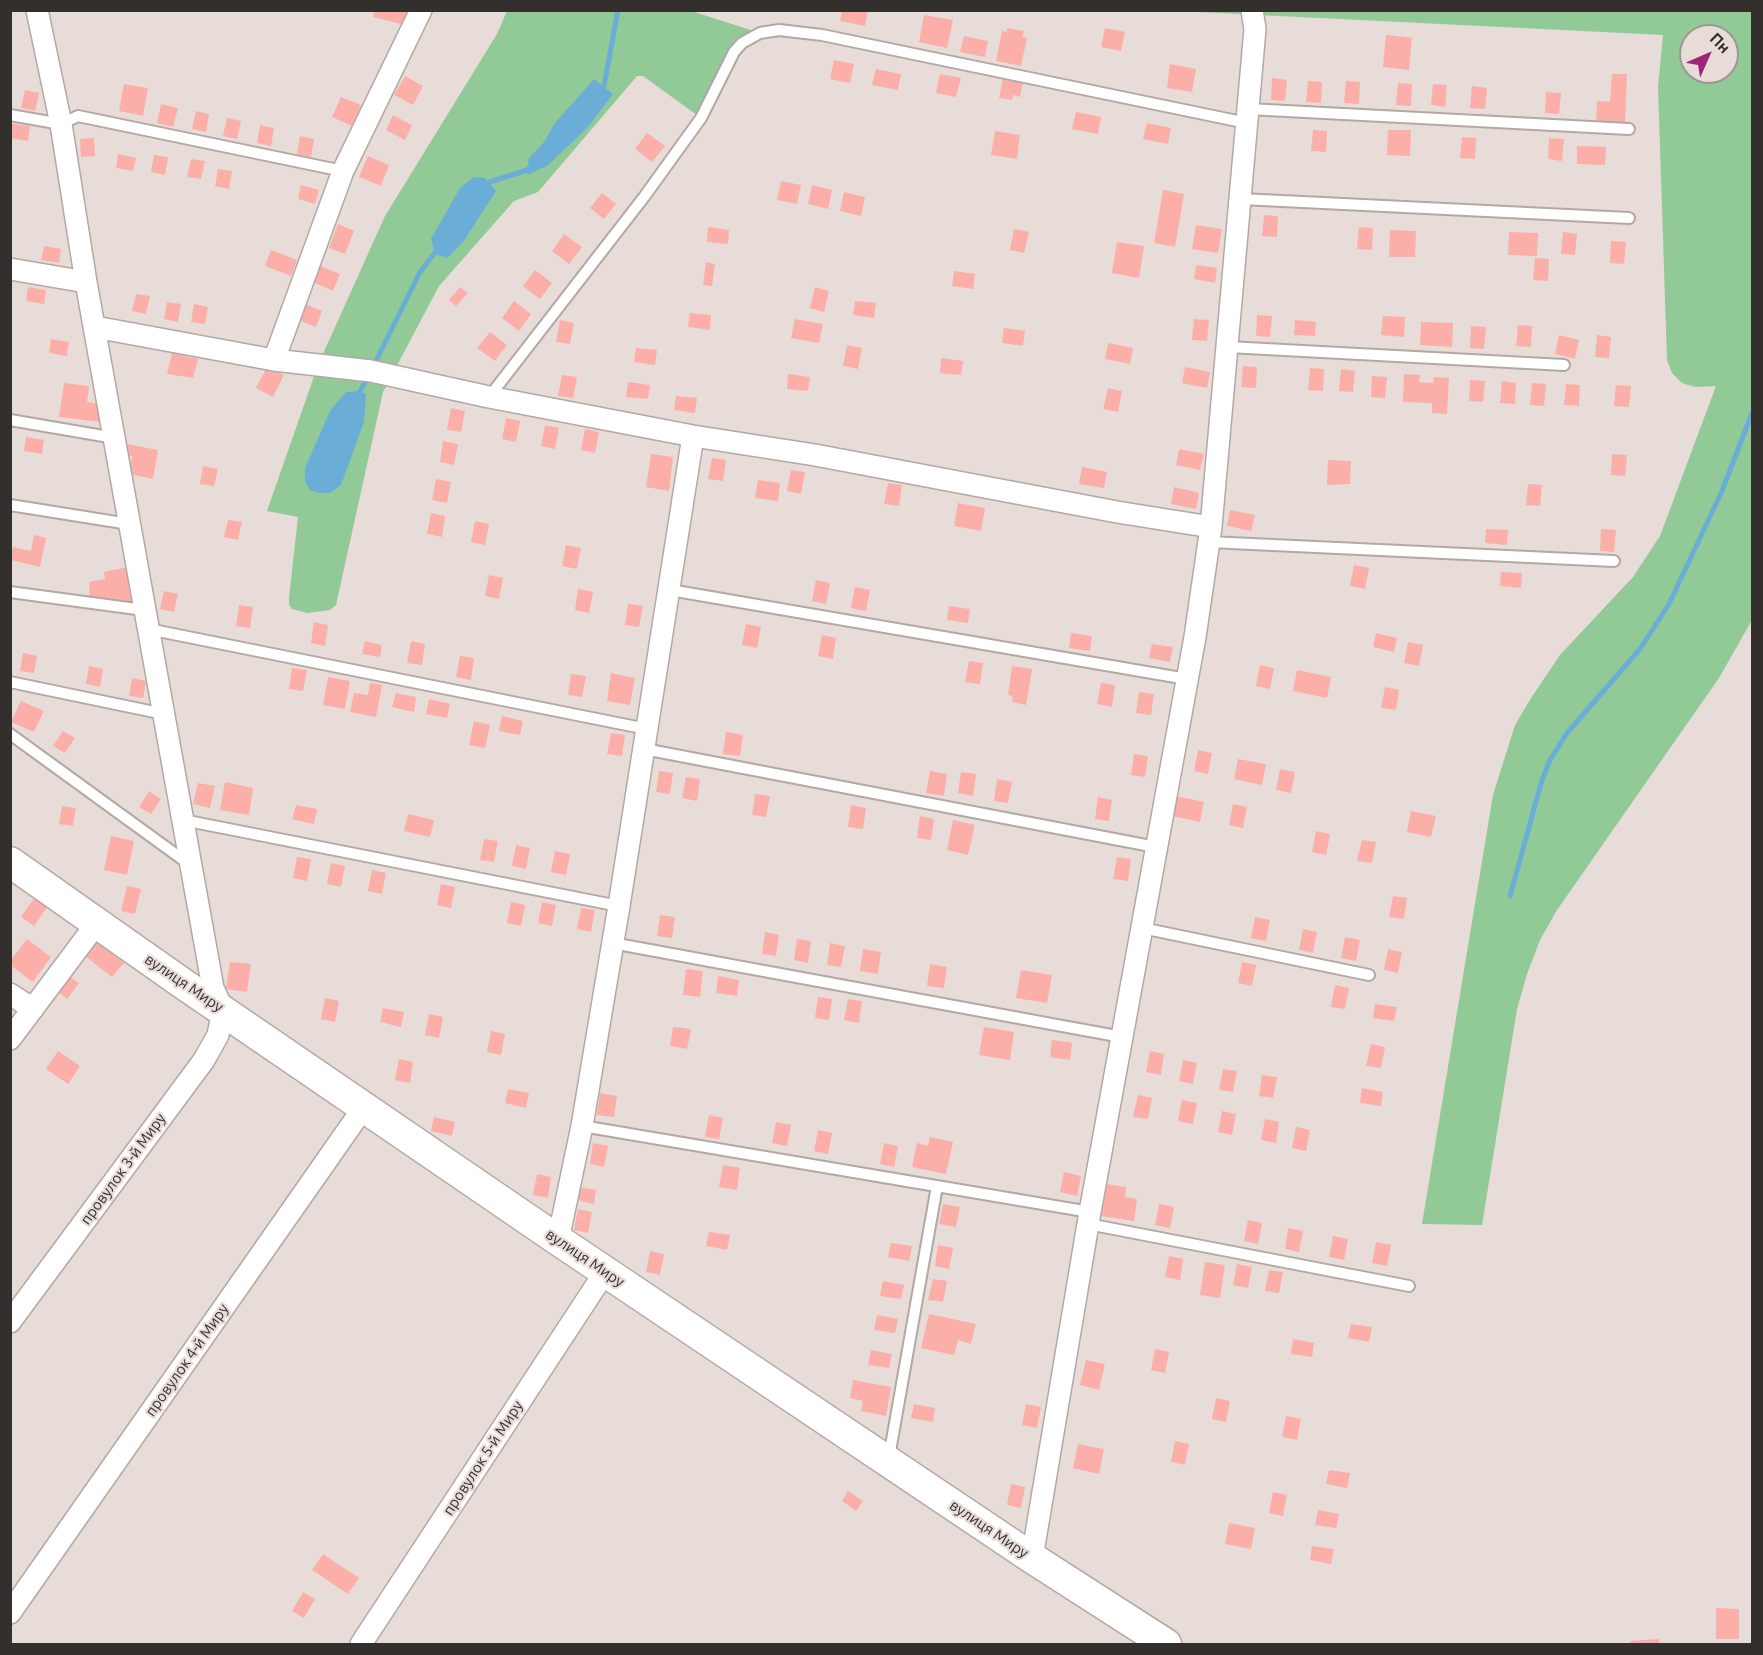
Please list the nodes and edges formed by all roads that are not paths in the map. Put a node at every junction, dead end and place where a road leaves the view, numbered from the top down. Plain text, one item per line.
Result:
1 (37, 10) edge
2 (421, 10) edge
3 (1252, 10) edge
4 (10, 115) edge
5 (1248, 116) junction
6 (61, 124) junction
7 (1629, 129) dead end
8 (343, 171) junction
9 (1241, 199) junction
10 (1629, 218) dead end
11 (10, 269) edge
12 (86, 282) junction
13 (95, 327) junction
14 (1228, 347) junction
15 (274, 360) junction
16 (1564, 365) dead end
17 (489, 397) junction
18 (10, 420) edge
19 (693, 436) junction
20 (115, 438) junction
21 (10, 505) edge
22 (129, 524) junction
23 (1210, 535) junction
24 (1614, 561) dead end
25 (10, 591) edge
26 (670, 591) junction
27 (146, 619) junction
28 (1187, 680) junction
29 (10, 682) edge
30 (165, 714) junction
31 (10, 734) edge
32 (646, 739) junction
33 (183, 820) junction
34 (1156, 847) junction
35 (10, 862) edge
36 (191, 866) junction
37 (619, 906) junction
38 (97, 923) junction
39 (1142, 928) junction
40 (612, 943) junction
41 (1369, 975) dead end
42 (10, 994) edge
43 (33, 1010) junction
44 (223, 1010) junction
45 (1122, 1037) junction
46 (10, 1039) edge
47 (364, 1107) junction
48 (582, 1126) junction
49 (937, 1186) junction
50 (1089, 1218) junction
51 (558, 1240) junction
52 (605, 1272) junction
53 (1409, 1286) dead end
54 (10, 1322) edge
55 (888, 1461) junction
56 (1032, 1558) junction
57 (10, 1613) edge
58 (361, 1644) edge
59 (1166, 1644) edge

1 - 6 street
2 - 8 street
3 - 5 street
4 - 6 lane
5 - 7 lane
5 - 9 street
5 - 17 lane
6 - 8 lane
6 - 12 street
8 - 15 street
9 - 10 lane
9 - 14 street
11 - 12 street
12 - 13 street
13 - 15 street
13 - 20 street
14 - 16 lane
14 - 23 street
15 - 17 street
17 - 19 street
18 - 20 lane
19 - 23 street
19 - 26 street
20 - 22 street
21 - 22 lane
22 - 27 street
23 - 24 lane
23 - 28 street
25 - 27 lane
26 - 28 lane
26 - 32 street
27 - 30 street
27 - 32 lane
28 - 34 street
29 - 30 lane
30 - 33 street
31 - 36 lane
32 - 34 lane
32 - 37 street
33 - 36 street
33 - 37 lane
34 - 39 street
35 - 38 street, вулиця Миру
36 - 44 street
37 - 40 street
38 - 43 street
38 - 44 street, вулиця Миру
39 - 41 lane
39 - 45 street
40 - 45 lane
40 - 48 street
42 - 43 street
43 - 46 street
44 - 47 street, вулиця Миру
44 - 54 street, провулок 3-й Миру
45 - 50 street
47 - 51 street, вулиця Миру
47 - 57 street, провулок 4-й Миру
48 - 49 lane
48 - 51 street
49 - 50 lane
49 - 55 lane
50 - 53 lane
50 - 56 street
51 - 52 street, вулиця Миру
52 - 55 street, вулиця Миру
52 - 58 street, провулок 5-й Миру
55 - 56 street, вулиця Миру
56 - 59 street, вулиця Миру

